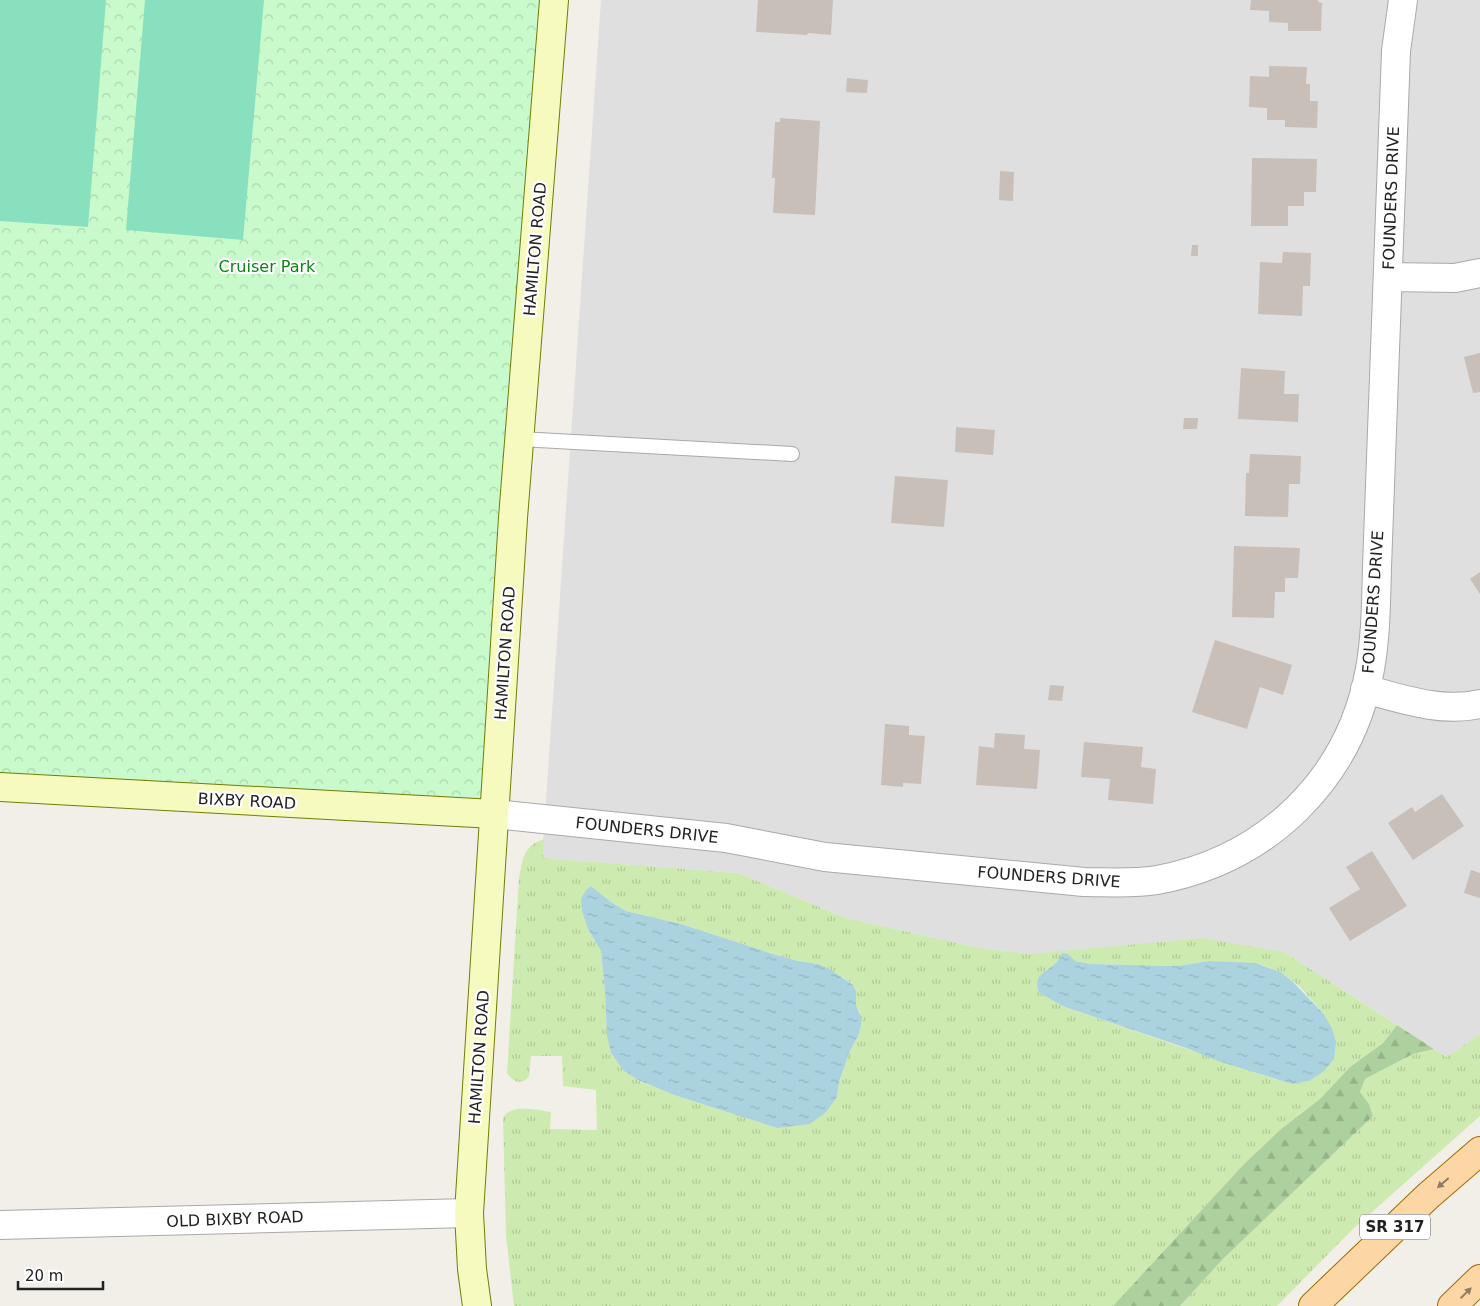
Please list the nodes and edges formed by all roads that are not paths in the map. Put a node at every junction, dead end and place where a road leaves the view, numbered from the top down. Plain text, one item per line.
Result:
1 (554, 0) edge
2 (1403, 0) edge
3 (1480, 273) edge
4 (1389, 276) junction
5 (520, 439) junction
6 (792, 454) dead end
7 (1366, 689) junction
8 (1480, 704) edge
9 (0, 787) edge
10 (494, 814) junction
11 (1480, 1151) edge
12 (470, 1213) junction
13 (0, 1225) edge
14 (1480, 1279) edge
15 (478, 1306) edge
16 (1313, 1306) edge
17 (1452, 1306) edge

1 - 5 main road, HAMILTON ROAD
2 - 4 street, FOUNDERS DRIVE
3 - 4 street
4 - 7 street, FOUNDERS DRIVE
5 - 6 lane
5 - 10 main road, HAMILTON ROAD
7 - 8 street
7 - 10 street, FOUNDERS DRIVE
9 - 10 main road, BIXBY ROAD
10 - 12 main road, HAMILTON ROAD
11 -> 16 main road, SR 317
12 - 13 street, OLD BIXBY ROAD
12 - 15 main road, HAMILTON ROAD
17 -> 14 main road

